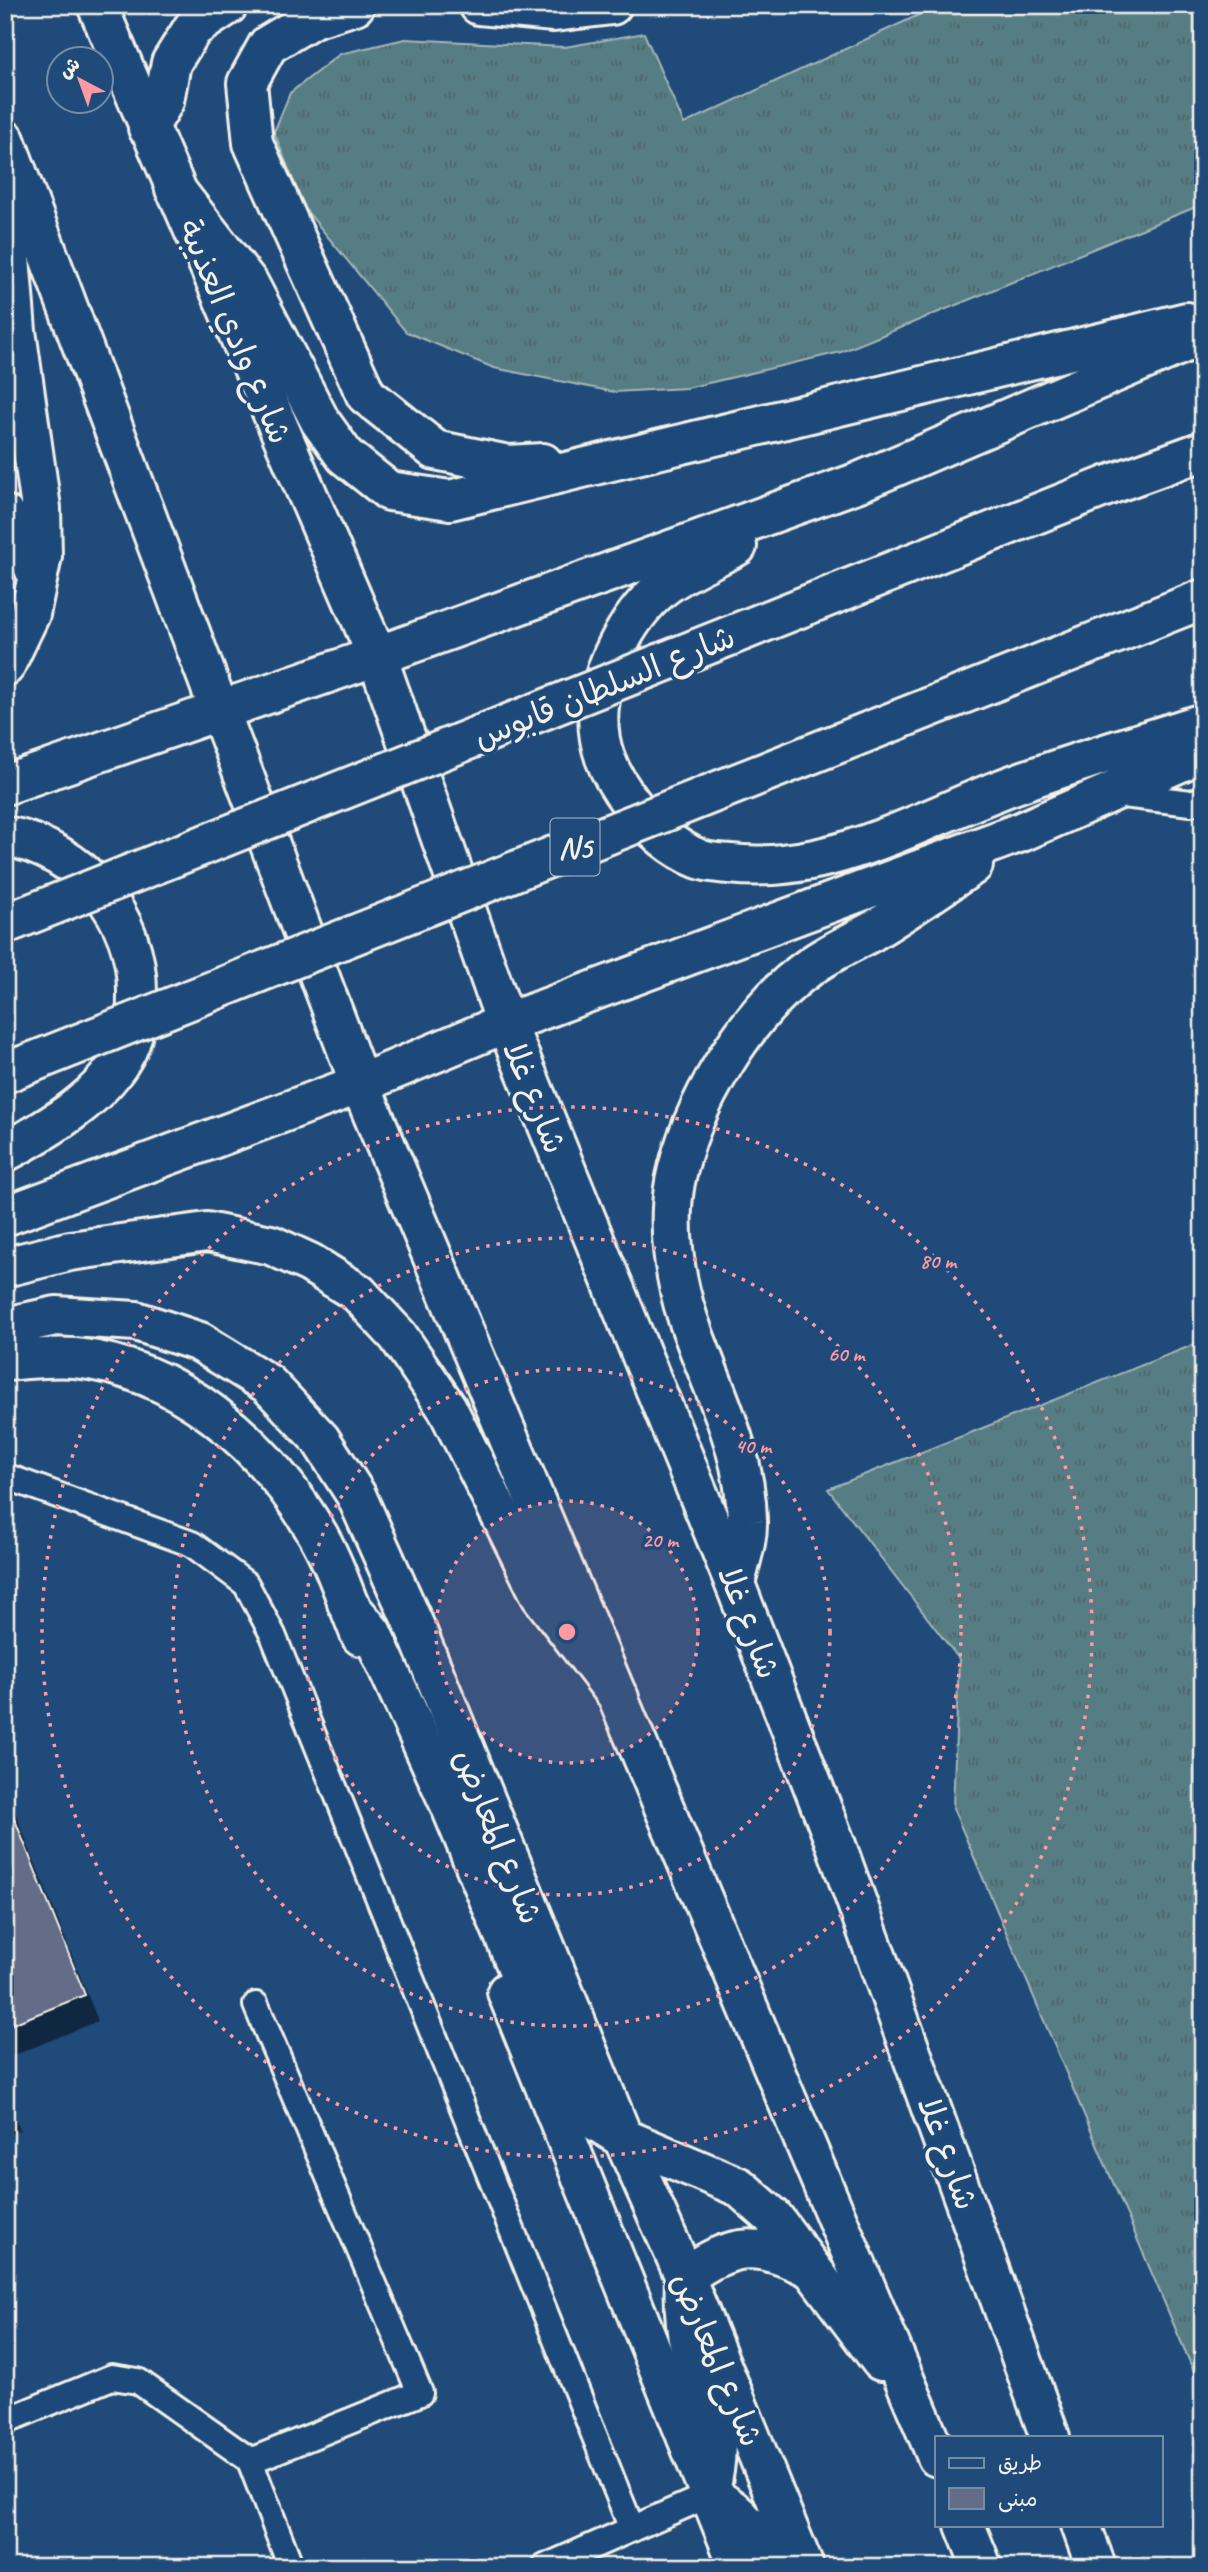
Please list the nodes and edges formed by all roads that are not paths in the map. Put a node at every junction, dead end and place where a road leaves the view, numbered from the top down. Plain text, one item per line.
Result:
1 (97, 5) edge
2 (228, 5) edge
3 (355, 5) edge
4 (478, 5) edge
5 (612, 5) edge
6 (554, 8) edge
7 (148, 128) junction
8 (5, 140) edge
9 (175, 189) junction
10 (5, 195) edge
11 (1203, 318) edge
12 (1203, 335) edge
13 (1203, 450) edge
14 (629, 457) junction
15 (859, 482) junction
16 (5, 515) edge
17 (38, 578) junction
18 (1203, 599) edge
19 (377, 656) junction
20 (5, 666) edge
21 (218, 710) junction
22 (1203, 723) edge
23 (1203, 752) edge
24 (5, 785) edge
25 (1114, 793) junction
26 (1203, 799) edge
27 (1021, 832) junction
28 (5, 836) edge
29 (5, 924) edge
30 (506, 1023) junction
31 (5, 1073) edge
32 (360, 1084) junction
33 (5, 1152) edge
34 (5, 1216) edge
35 (5, 1266) edge
36 (5, 1327) edge
37 (5, 1362) edge
38 (5, 1476) edge
39 (735, 1584) junction
40 (347, 1603) junction
41 (619, 1698) junction
42 (256, 2005) dead end
43 (623, 2138) junction
44 (812, 2269) junction
45 (685, 2277) junction
46 (917, 2409) junction
47 (5, 2421) edge
48 (1050, 2436) edge
49 (935, 2452) edge
50 (251, 2460) junction
51 (709, 2495) junction
52 (965, 2526) edge
53 (1081, 2526) edge
54 (632, 2529) junction
55 (291, 2567) edge
56 (545, 2567) edge
57 (740, 2567) edge
58 (776, 2567) edge
59 (804, 2567) edge
60 (982, 2567) edge
61 (1096, 2567) edge

1 - 7 main road, شارع وادي العذيبة
2 - 7 main road
3 - 14 main road
4 - 6 main road
5 - 6 main road
7 - 9 main road, شارع وادي العذيبة
8 - 21 main road
9 - 14 main road
9 - 19 main road, شارع وادي العذيبة
10 - 17 main road
11 - 14 main road
12 - 15 main road
13 - 29 main road, شارع السلطان قابوس, bridge
15 - 19 main road
15 - 22 main road
16 - 17 main road
17 - 20 main road
18 - 31 main road, N5, bridge
19 - 21 main road
19 - 30 main road, شارع غلا
21 - 24 main road
21 - 32 main road
23 - 25 main road
25 - 26 lane
25 - 27 main road
27 - 30 main road
27 - 39 main road
28 - 33 main road
30 - 32 main road
30 - 39 main road, شارع غلا
32 - 34 main road
32 - 41 main road
35 - 41 main road
36 - 43 main road, شارع المعارض
37 - 40 main road, شارع المعارض
38 - 54 lane
39 - 48 main road, شارع غلا
40 - 43 main road
40 - 51 main road, شارع المعارض
41 - 46 main road
42 - 50 lane
43 - 44 main road
43 - 45 main road, شارع المعارض
44 - 45 main road
44 - 46 main road
45 - 51 main road
45 - 59 main road, شارع المعارض
46 - 49 main road
47 - 50 lane
50 - 55 lane
51 - 54 lane
51 - 57 main road, شارع المعارض
51 - 58 main road
52 - 60 main road
53 - 61 main road
54 - 56 lane

